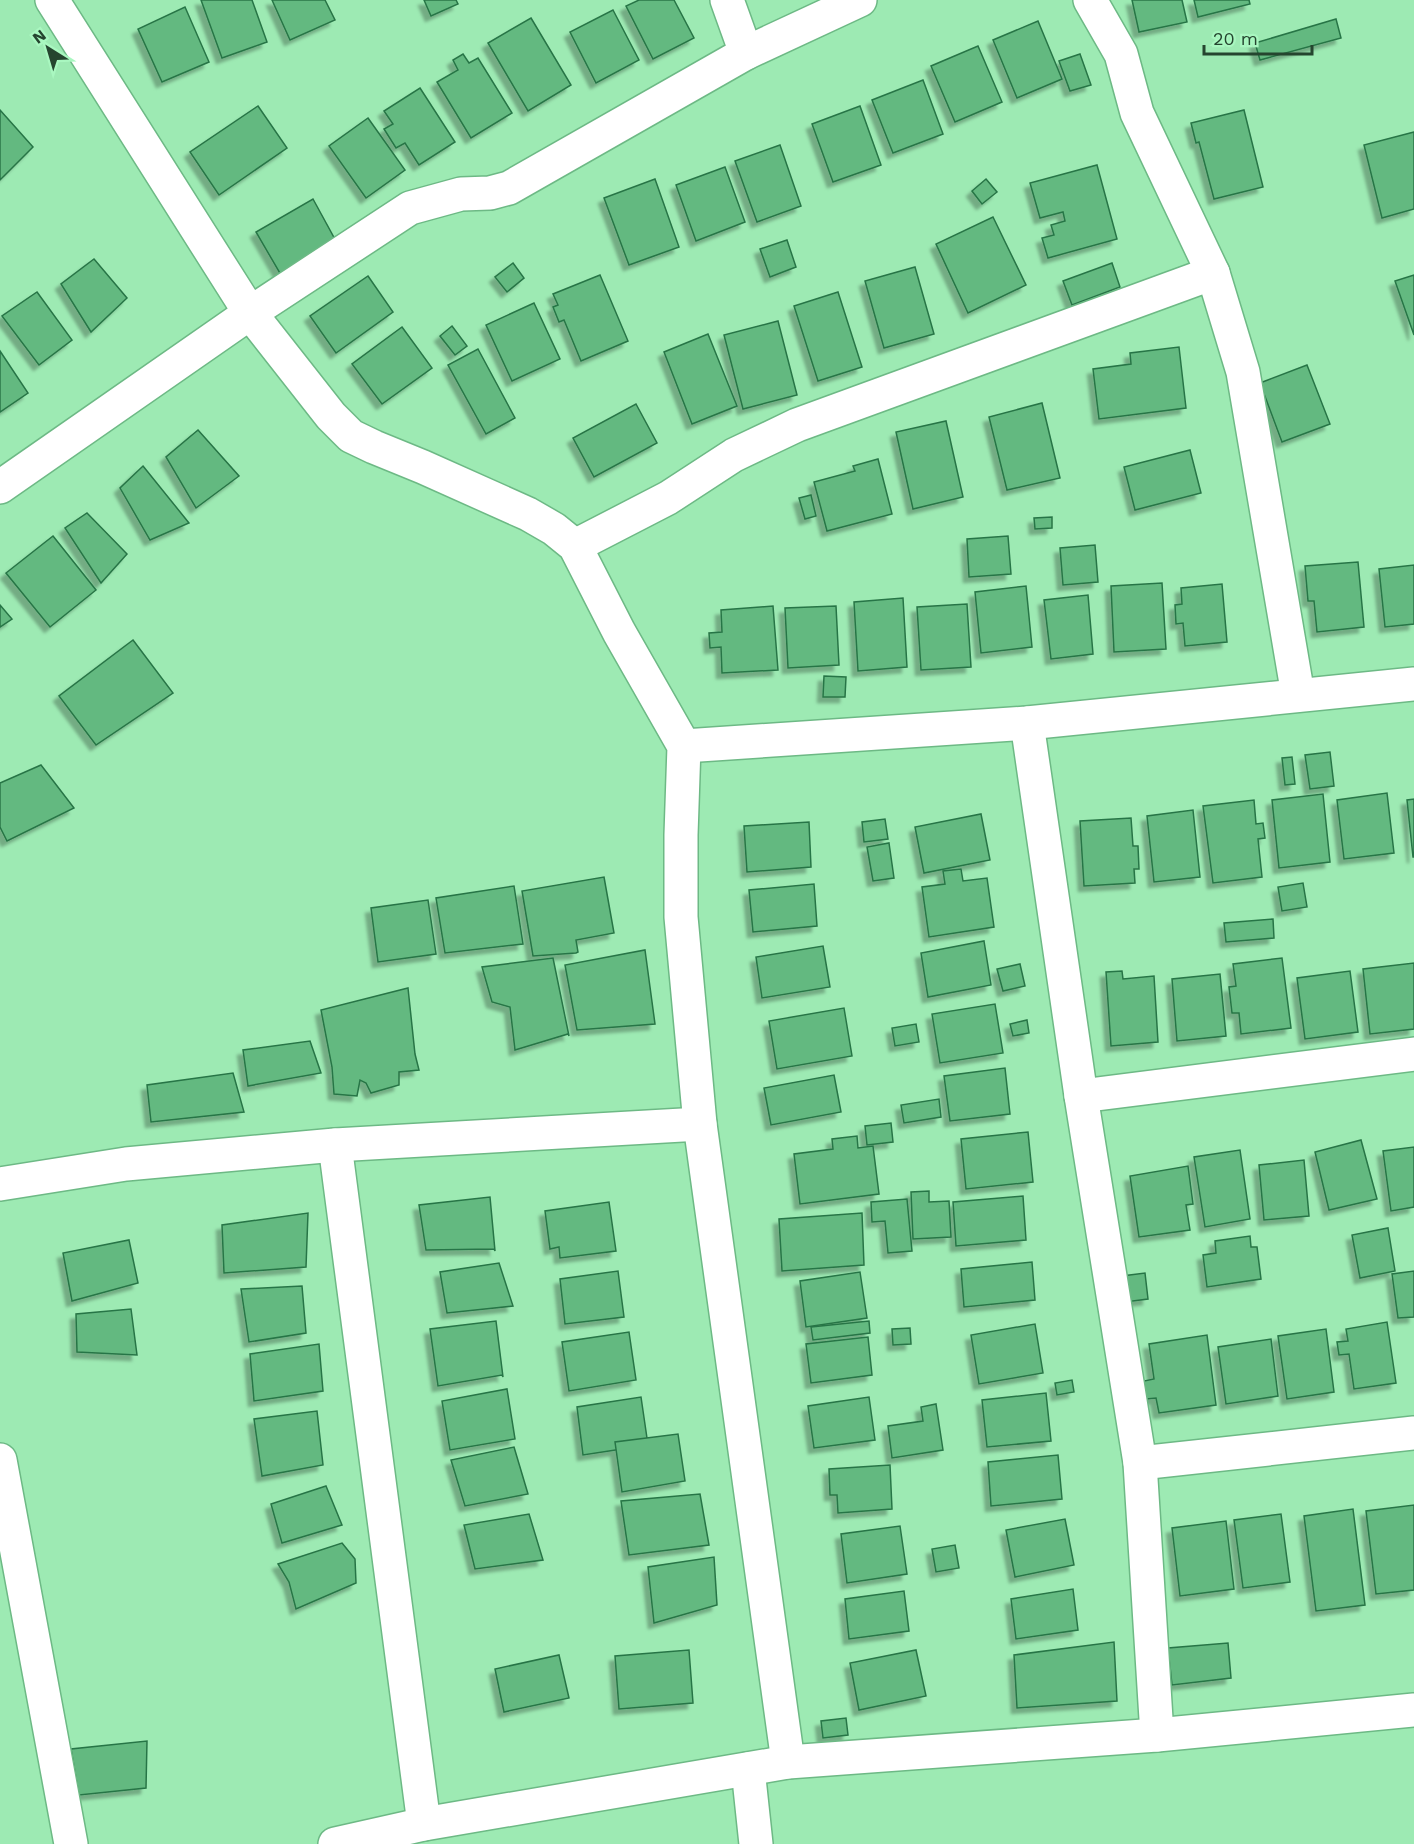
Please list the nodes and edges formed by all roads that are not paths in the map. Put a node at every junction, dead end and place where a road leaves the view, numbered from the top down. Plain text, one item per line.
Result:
1 (52, 0) edge
2 (728, 0) edge
3 (860, 0) edge
4 (1090, 0) edge
5 (746, 53) junction
6 (1213, 273) junction
7 (250, 313) junction
8 (0, 487) edge
9 (575, 546) junction
10 (1414, 684) edge
11 (1298, 695) junction
12 (1027, 723) junction
13 (684, 746) junction
14 (1414, 1054) edge
15 (1081, 1096) junction
16 (700, 1124) junction
17 (335, 1145) junction
18 (0, 1184) edge
19 (1414, 1433) edge
20 (0, 1460) edge
21 (1140, 1463) junction
22 (1414, 1710) edge
23 (1157, 1735) junction
24 (788, 1762) junction
25 (748, 1769) junction
26 (424, 1824) junction
27 (71, 1844) edge
28 (335, 1844) edge
29 (756, 1844) edge

1 - 7 street
2 - 5 street
3 - 5 street
4 - 6 street
5 - 7 street
6 - 9 street
6 - 11 street
7 - 8 street
7 - 9 street
9 - 13 street
10 - 11 street
11 - 12 street
12 - 13 street
12 - 15 street
13 - 16 street
14 - 15 street
15 - 21 street
16 - 17 street
16 - 24 street
17 - 18 street
17 - 26 street
19 - 21 street
20 - 27 street
21 - 23 street
22 - 23 street
23 - 24 street
24 - 25 street
25 - 26 street
25 - 29 street
26 - 28 street

